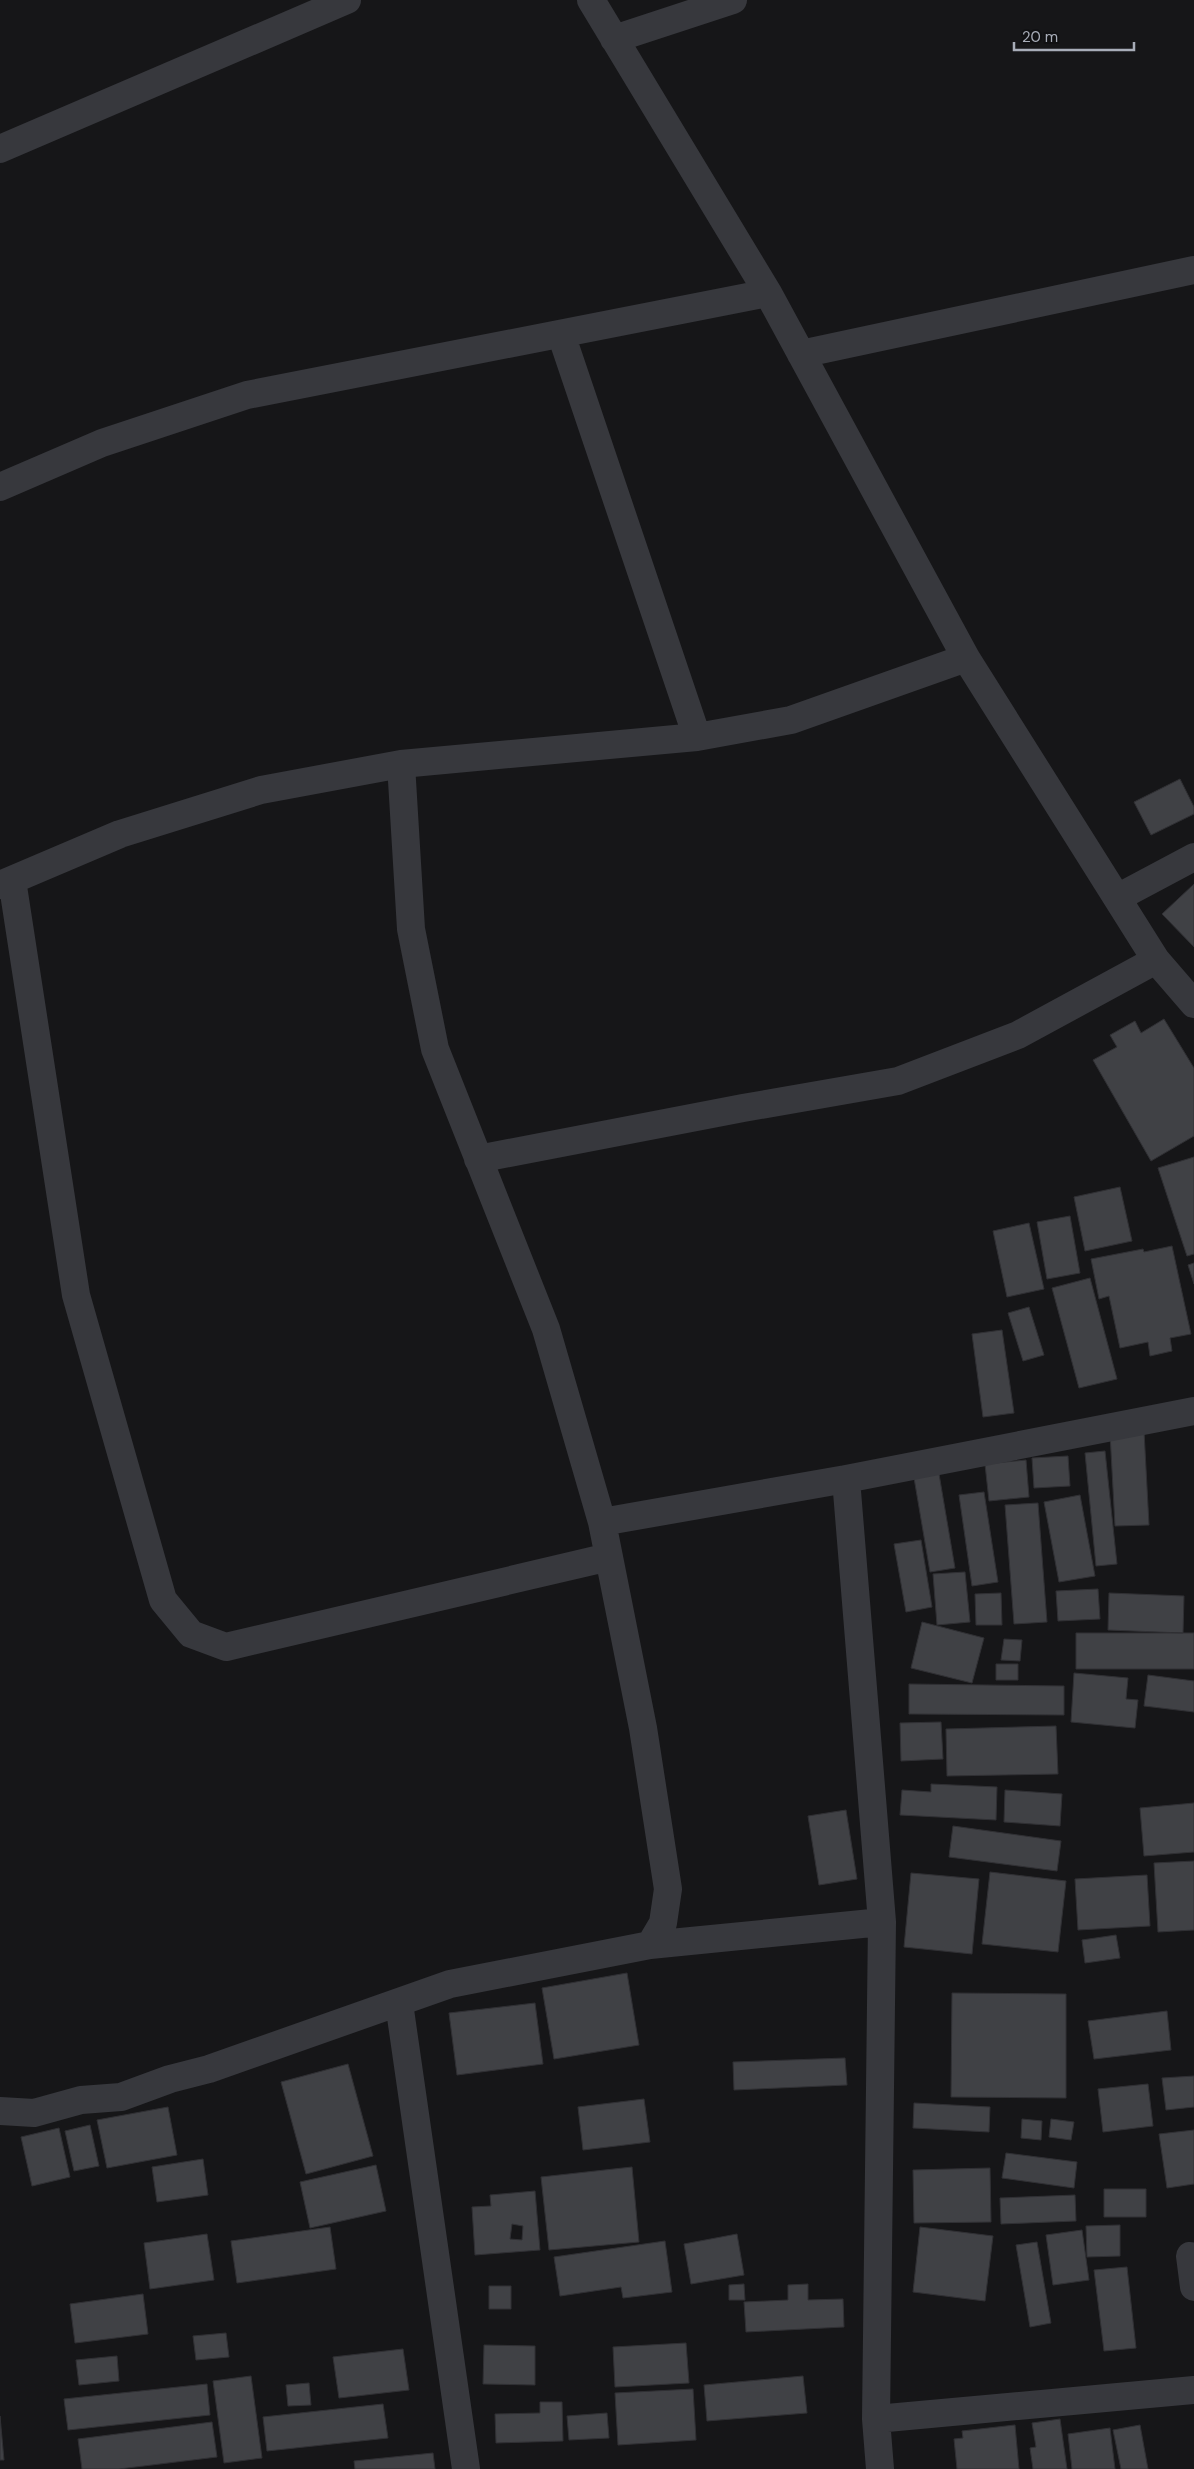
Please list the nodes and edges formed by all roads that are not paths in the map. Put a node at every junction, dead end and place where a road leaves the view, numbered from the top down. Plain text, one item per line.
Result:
1 (346, 0) edge
2 (590, 0) edge
3 (732, 0) edge
4 (614, 38) junction
5 (0, 149) edge
6 (1194, 270) edge
7 (768, 293) junction
8 (561, 334) junction
9 (801, 354) junction
10 (0, 487) edge
11 (966, 658) junction
12 (697, 737) junction
13 (401, 764) junction
14 (1194, 857) edge
15 (6, 883) edge
16 (1117, 898) junction
17 (1156, 960) junction
18 (1194, 1004) edge
19 (478, 1159) junction
20 (1194, 1411) edge
21 (846, 1479) junction
22 (602, 1522) junction
23 (609, 1557) junction
24 (882, 1922) junction
25 (650, 1945) junction
26 (398, 2003) junction
27 (0, 2111) edge
28 (1190, 2256) dead end
29 (1194, 2287) edge
30 (1194, 2390) edge
31 (876, 2418) junction
32 (466, 2469) edge
33 (880, 2469) edge

1 - 5 street
2 - 4 street
3 - 4 street
4 - 7 street
6 - 9 street
7 - 8 street
7 - 9 street
8 - 10 street
8 - 12 street
9 - 11 street
11 - 12 street
11 - 16 street
12 - 13 street
13 - 15 street
13 - 19 street
14 - 16 street
15 - 23 street
16 - 17 street
17 - 18 street
17 - 19 street
19 - 22 street
20 - 21 street
21 - 22 street
21 - 24 street
22 - 23 street
23 - 25 street
24 - 25 street
24 - 31 street
25 - 26 street
26 - 27 street
26 - 32 street
28 - 29 street
30 - 31 street
31 - 33 street

